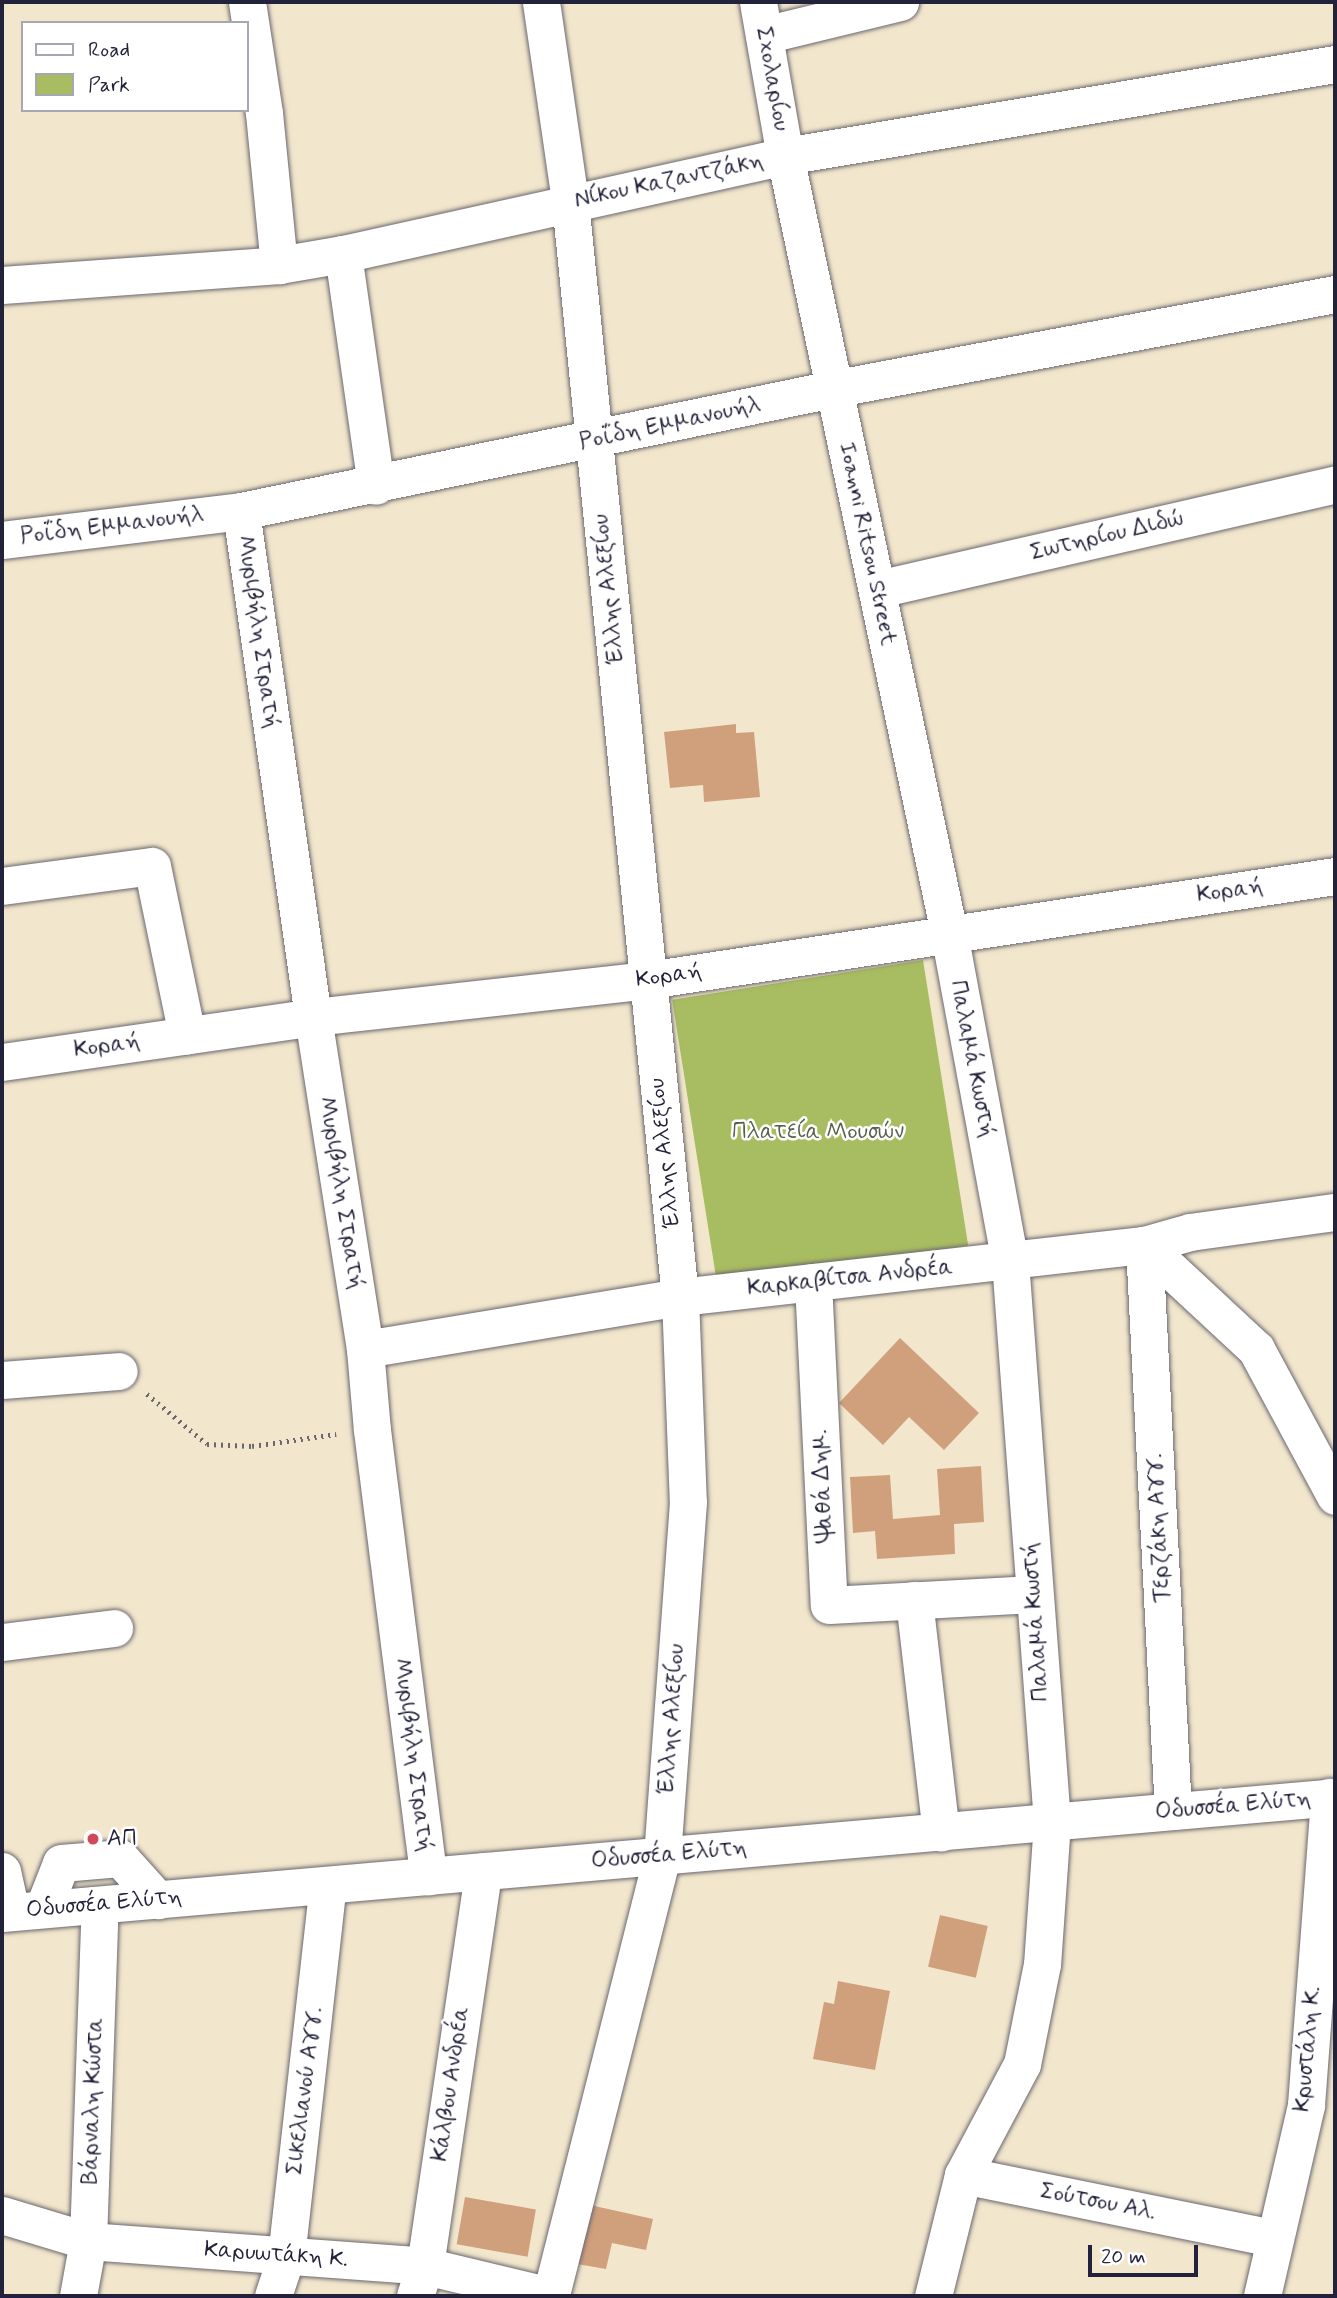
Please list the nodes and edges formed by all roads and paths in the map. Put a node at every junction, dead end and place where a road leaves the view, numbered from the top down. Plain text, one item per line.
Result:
1 (247, 2) edge
2 (541, 2) edge
3 (900, 2) edge
4 (761, 18) edge
5 (1335, 64) edge
6 (785, 156) junction
7 (570, 201) junction
8 (342, 254) junction
9 (279, 265) junction
10 (2, 285) edge
11 (1335, 294) edge
12 (832, 389) junction
13 (594, 440) junction
14 (1335, 484) edge
15 (376, 486) junction
16 (241, 511) junction
17 (2, 540) edge
18 (878, 589) junction
19 (1335, 876) edge
20 (2, 886) edge
21 (948, 933) junction
22 (648, 980) junction
23 (313, 1017) junction
24 (187, 1035) junction
25 (2, 1062) edge
26 (1335, 1212) edge
27 (1144, 1245) junction
28 (1010, 1261) junction
29 (813, 1282) junction
30 (680, 1297) junction
31 (365, 1349) junction
32 (119, 1371) joint
33 (2, 1380) edge
34 (372, 1430) junction
35 (1335, 1496) edge
36 (1034, 1594) junction
37 (914, 1600) junction
38 (114, 1628) dead end
39 (2, 1642) edge
40 (1332, 1797) edge
41 (1173, 1811) junction
42 (1052, 1822) junction
43 (941, 1832) junction
44 (662, 1856) junction
45 (2, 1871) edge
46 (483, 1871) junction
47 (428, 1876) junction
48 (328, 1885) junction
49 (149, 1889) junction
50 (27, 1905) edge
51 (100, 1905) junction
52 (963, 2175) junction
53 (2, 2215) edge
54 (1274, 2238) junction
55 (88, 2241) junction
56 (286, 2257) junction
57 (420, 2281) edge
58 (78, 2296) edge
59 (273, 2296) edge
60 (551, 2296) edge
61 (933, 2296) edge
62 (1262, 2296) edge

1 - 9 street
2 - 7 street, Έλλης Αλεξίου
3 - 4 street
4 - 6 street, Σχολαρίου
5 - 6 street, Νίκου Καζαντζάκη
6 - 7 street, Νίκου Καζαντζάκη
6 - 12 street, Ioanni Ritsou Street
7 - 8 street, Νίκου Καζαντζάκη
7 - 13 street, Έλλης Αλεξίου
8 - 9 street, Νίκου Καζαντζάκη
8 - 15 street
9 - 10 street, Νίκου Καζαντζάκη
11 - 12 street, Ροΐδη Εμμανουήλ
12 - 13 street, Ροΐδη Εμμανουήλ
12 - 18 street, Ioanni Ritsou Street
13 - 15 street, Ροΐδη Εμμανουήλ
13 - 22 street, Έλλης Αλεξίου
14 - 18 street, Σωτηρίου Διδώ
15 - 16 street, Ροΐδη Εμμανουήλ
16 - 17 street, Ροΐδη Εμμανουήλ
16 - 23 street, Μυριβήλη Στρατή
18 - 21 street, Ioanni Ritsou Street
19 - 21 street, Κοραή
20 - 24 street
21 - 22 street, Κοραή
21 - 28 street, Παλαμά Κωστή
22 - 23 street, Κοραή
22 - 30 street, Έλλης Αλεξίου
23 - 24 street, Κοραή
23 - 31 street, Μυριβήλη Στρατή
24 - 25 street, Κοραή
26 - 27 street, Καρκαβίτσα Ανδρέα
27 - 28 street, Καρκαβίτσα Ανδρέα
27 - 35 street
27 - 41 street, Τερζάκη Αγγ.
28 - 29 street, Καρκαβίτσα Ανδρέα
28 - 36 street, Παλαμά Κωστή
29 - 30 street, Καρκαβίτσα Ανδρέα
29 - 37 street, Ψαθά Δημ.
30 - 31 street, Καρκαβίτσα Ανδρέα
30 - 44 street, Έλλης Αλεξίου
31 - 34 street, Μυριβήλη Στρατή
32 - 33 street
32 - 34 path
34 - 47 street, Μυριβήλη Στρατή
36 - 37 street, Ψαθά Δημ.
36 - 42 street, Παλαμά Κωστή
37 - 43 street
38 - 39 street
40 - 41 street, Οδυσσέα Ελύτη
40 - 54 street, Κρυστάλη Κ.
41 - 42 street, Οδυσσέα Ελύτη
42 - 43 street, Οδυσσέα Ελύτη
42 - 52 street, Παλαμά Κωστή
43 - 44 street, Οδυσσέα Ελύτη
44 - 46 street, Οδυσσέα Ελύτη
44 - 60 street, Έλλης Αλεξίου
45 - 50 street
46 - 47 street, Οδυσσέα Ελύτη
46 - 57 street, Κάλβου Ανδρέα
47 - 48 street, Οδυσσέα Ελύτη
48 - 49 street, Οδυσσέα Ελύτη
48 - 56 street, Σικελιανού Αγγ.
49 - 50 street
49 - 51 street, Οδυσσέα Ελύτη
50 - 51 street, Οδυσσέα Ελύτη
51 - 55 street, Βάρναλη Κώστα
52 - 54 street, Σούτσου Αλ.
52 - 61 street, Παλαμά Κωστή
53 - 55 street, Καρυωτάκη Κ.
54 - 62 street, Κρυστάλη Κ.
55 - 56 street, Καρυωτάκη Κ.
55 - 58 street, Βάρναλη Κώστα
56 - 57 street, Καρυωτάκη Κ.
56 - 59 street, Σικελιανού Αγγ.
57 - 60 street, Καρυωτάκη Κ.

